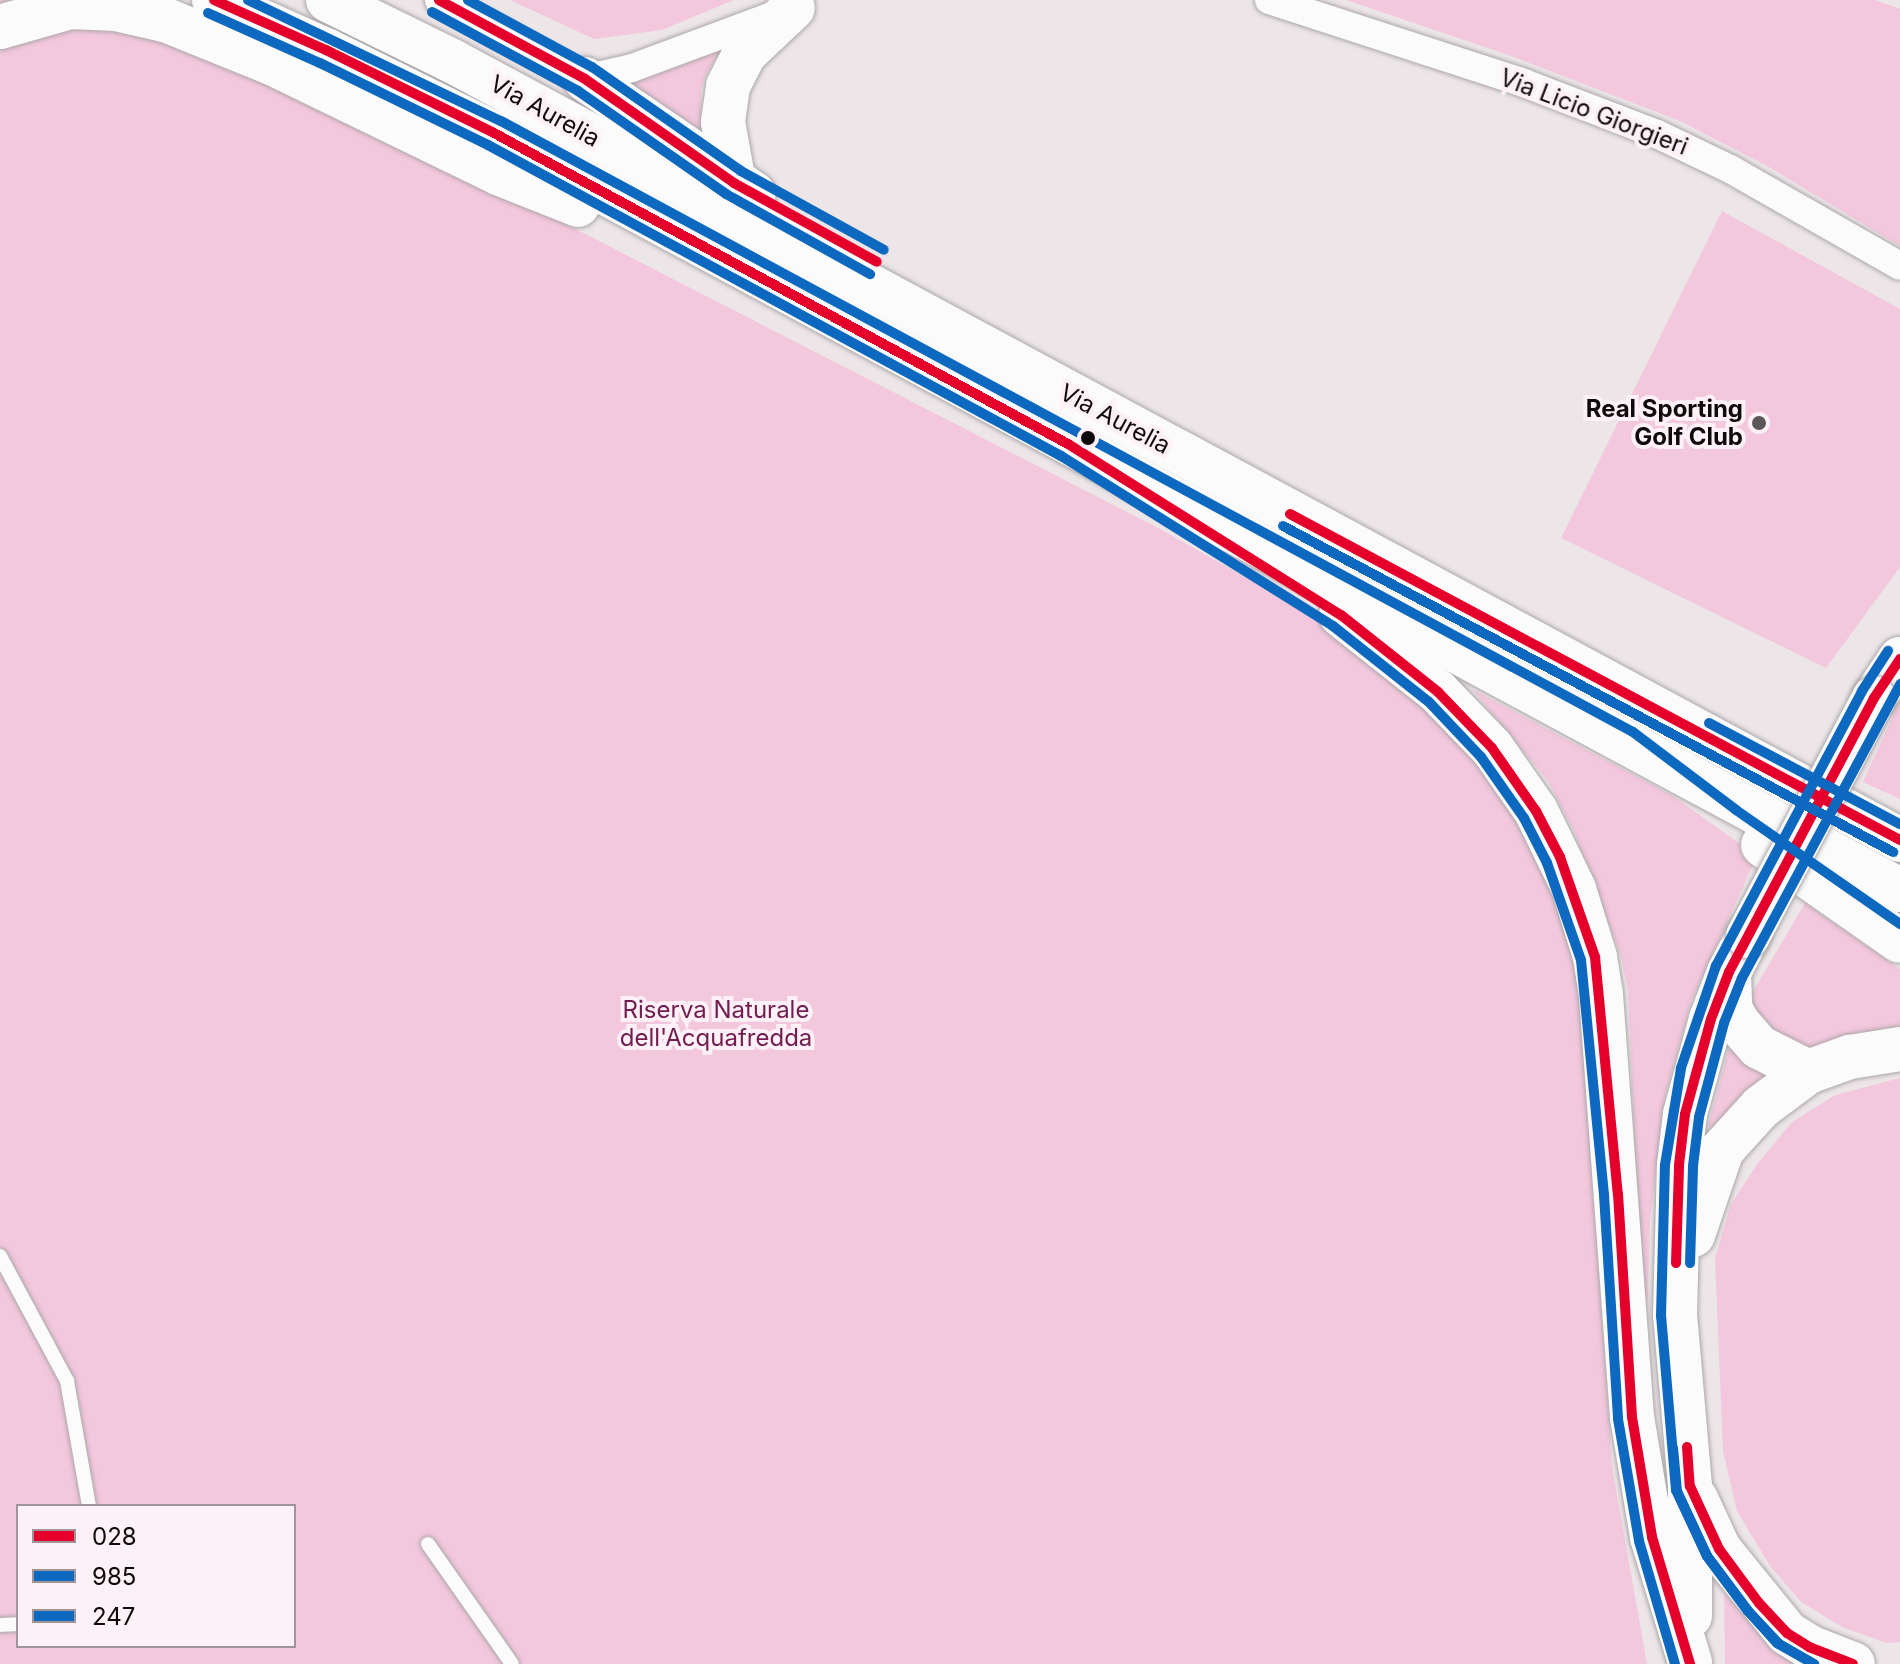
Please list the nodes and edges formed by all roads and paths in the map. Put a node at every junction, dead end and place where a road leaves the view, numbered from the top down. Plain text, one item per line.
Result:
1 (214, 0) edge
2 (328, 0) edge
3 (439, 0) edge
4 (1269, 0) edge
5 (801, 4) edge
6 (0, 27) edge
7 (585, 79) junction
8 (734, 183) junction
9 (690, 242) junction
10 (1900, 266) edge
11 (1068, 444) junction
12 (1259, 497) junction
13 (1900, 659) edge
14 (1626, 744) junction
15 (1900, 840) edge
16 (1900, 890) edge
17 (1900, 941) edge
18 (1738, 954) junction
19 (1900, 1049) edge
20 (1808, 1072) junction
21 (0, 1256) edge
22 (1675, 1315) junction
23 (1690, 1486) junction
24 (89, 1504) edge
25 (428, 1544) dead end
26 (1690, 1662) edge
27 (512, 1664) edge
28 (1853, 1664) edge

1 - 9 highway, Via Aurelia
2 - 12 highway, Via Aurelia
3 - 7 street, Via Aurelia
4 - 10 street, Via Licio Giorgieri
5 - 7 street
5 - 8 highway
6 - 9 highway
7 - 8 highway
8 - 12 highway
9 - 11 highway, Via Aurelia
11 - 14 highway, Via Aurelia
11 - 26 highway
12 - 15 highway, Via Aurelia
13 - 18 highway, bridge
14 - 16 highway, Via Aurelia
14 - 17 highway
18 - 20 highway
18 - 22 highway
19 - 20 highway
20 - 22 highway
21 - 24 lane
22 - 23 highway
23 - 26 highway
23 - 28 highway
25 - 27 lane

